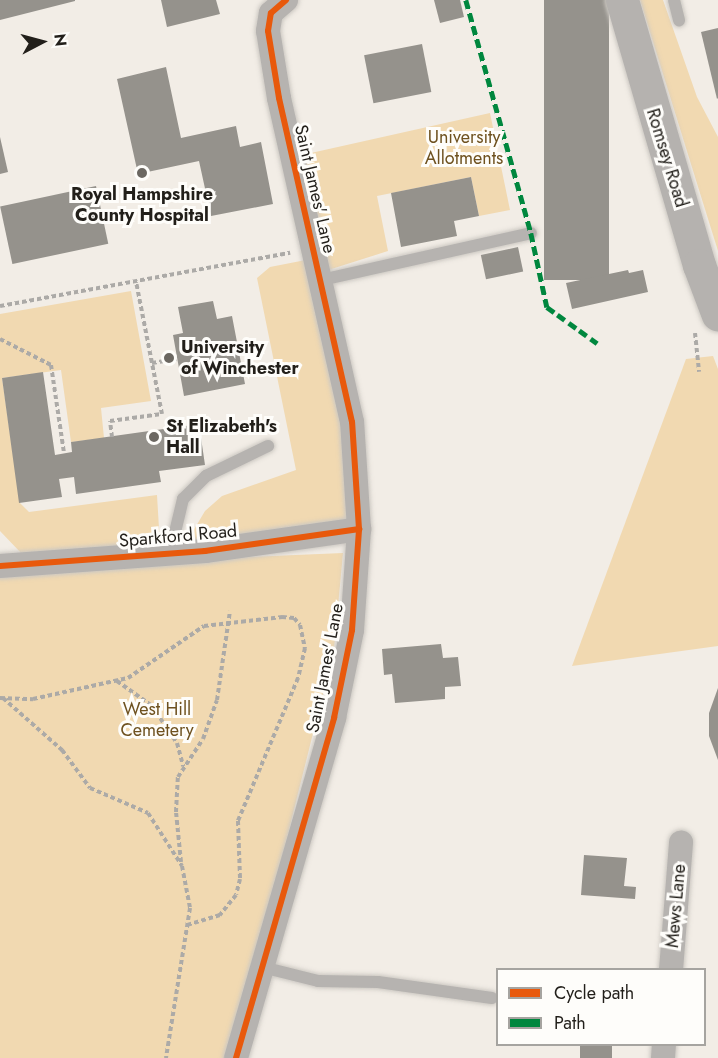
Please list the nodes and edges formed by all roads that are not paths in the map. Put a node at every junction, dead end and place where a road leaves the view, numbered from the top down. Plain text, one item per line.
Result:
1 (286, 0) edge
2 (622, 0) edge
3 (674, 0) edge
4 (679, 20) dead end
5 (531, 233) dead end
6 (321, 280) junction
7 (718, 315) edge
8 (268, 446) dead end
9 (359, 529) junction
10 (170, 554) junction
11 (0, 566) edge
12 (681, 842) dead end
13 (262, 967) junction
14 (670, 968) edge
15 (492, 998) dead end
16 (236, 1058) edge

1 - 6 street, Saint James' Lane
2 - 7 main road, Romsey Road
3 - 4 lane
5 - 6 lane
6 - 9 street, Saint James' Lane
8 - 10 lane
9 - 10 street, Sparkford Road
9 - 13 street, Saint James' Lane
10 - 11 street, Sparkford Road
12 - 14 street, Mews Lane
13 - 15 lane
13 - 16 street, Saint James' Lane

